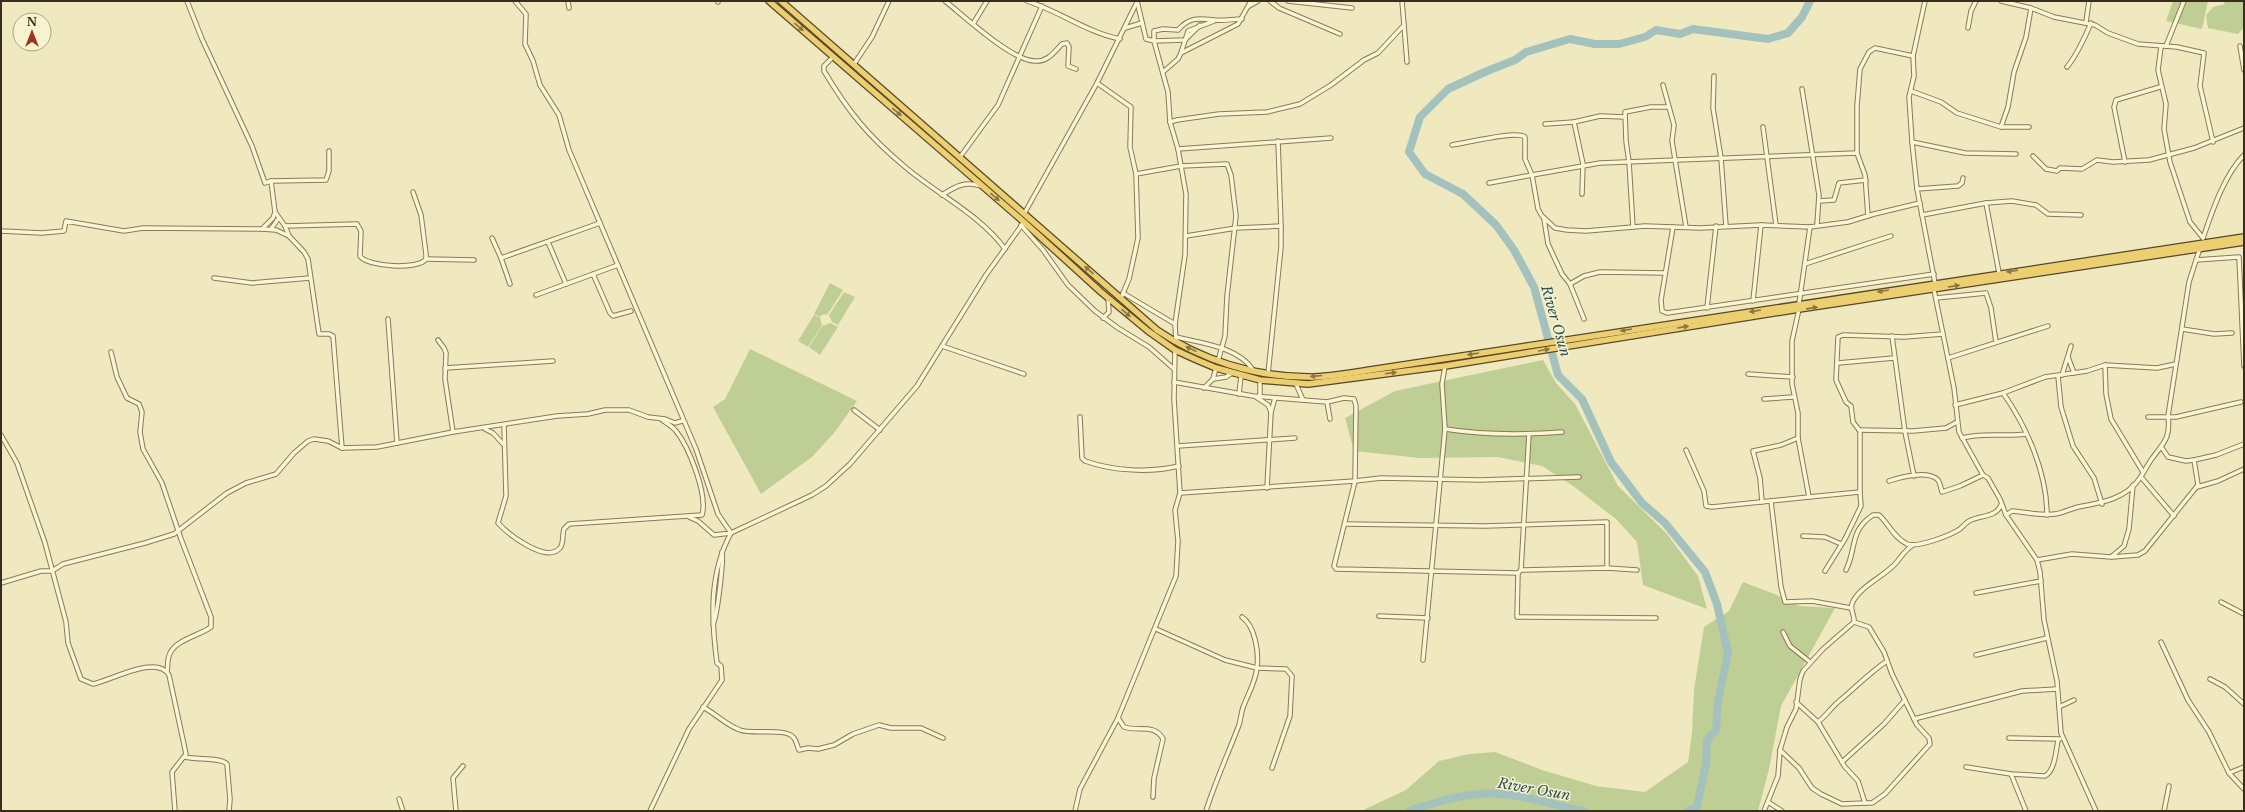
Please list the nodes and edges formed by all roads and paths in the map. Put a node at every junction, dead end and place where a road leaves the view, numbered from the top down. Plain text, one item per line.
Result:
1 (187, 1) edge
2 (515, 1) edge
3 (568, 1) edge
4 (769, 1) edge
5 (781, 1) edge
6 (889, 1) edge
7 (945, 1) edge
8 (986, 1) edge
9 (1027, 1) edge
10 (1138, 1) edge
11 (1251, 1) edge
12 (1258, 1) edge
13 (1270, 1) edge
14 (1288, 1) edge
15 (1402, 1) edge
16 (1925, 1) edge
17 (1976, 1) edge
18 (2001, 1) edge
19 (2089, 1) edge
20 (2184, 1) edge
21 (1318, 2) edge
22 (1042, 6) junction
23 (1249, 6) junction
24 (569, 8) dead end
25 (1352, 8) dead end
26 (2031, 8) junction
27 (1242, 19) junction
28 (1214, 20) junction
29 (1142, 23) junction
30 (2088, 23) junction
31 (973, 24) junction
32 (1200, 25) junction
33 (1404, 25) junction
34 (1125, 28) junction
35 (1968, 28) dead end
36 (1178, 30) junction
37 (1188, 31) junction
38 (1340, 34) dead end
39 (1120, 39) junction
40 (1185, 40) junction
41 (1154, 42) junction
42 (2166, 46) junction
43 (2240, 46) dead end
44 (2161, 47) junction
45 (1181, 53) junction
46 (1913, 56) junction
47 (833, 57) junction
48 (1018, 57) junction
49 (1407, 62) dead end
50 (854, 64) junction
51 (2067, 67) dead end
52 (1076, 69) dead end
53 (2244, 70) edge
54 (1162, 72) junction
55 (1714, 76) dead end
56 (1097, 83) junction
57 (1663, 85) dead end
58 (2160, 87) junction
59 (1802, 89) dead end
60 (1911, 91) junction
61 (1668, 107) junction
62 (1625, 117) junction
63 (1170, 122) junction
64 (1574, 122) junction
65 (1545, 124) dead end
66 (1762, 127) dead end
67 (2029, 127) dead end
68 (2001, 128) junction
69 (2244, 128) edge
70 (1331, 138) dead end
71 (1278, 142) junction
72 (1912, 142) junction
73 (2213, 142) junction
74 (1452, 144) dead end
75 (1857, 146) junction
76 (1178, 150) junction
77 (329, 151) dead end
78 (1846, 152) junction
79 (1858, 153) junction
80 (2016, 154) dead end
81 (1813, 155) junction
82 (2170, 155) junction
83 (1766, 156) junction
84 (2033, 156) dead end
85 (2244, 156) edge
86 (960, 157) junction
87 (1721, 158) junction
88 (1675, 159) junction
89 (1629, 162) junction
90 (2125, 162) junction
91 (1583, 164) junction
92 (1181, 166) junction
93 (1136, 174) junction
94 (1532, 175) junction
95 (1963, 178) dead end
96 (271, 180) junction
97 (1866, 180) junction
98 (1489, 183) dead end
99 (982, 187) junction
100 (1917, 188) junction
101 (413, 192) dead end
102 (1582, 194) dead end
103 (942, 195) junction
104 (1819, 201) junction
105 (1920, 203) junction
106 (1986, 203) junction
107 (275, 212) junction
108 (1024, 214) junction
109 (1922, 215) junction
110 (2081, 215) dead end
111 (1868, 216) junction
112 (278, 219) junction
113 (1544, 219) junction
114 (600, 223) junction
115 (1022, 224) junction
116 (1761, 225) junction
117 (1776, 225) junction
118 (1817, 225) junction
119 (285, 226) junction
120 (1281, 226) junction
121 (1716, 226) junction
122 (1726, 226) junction
123 (1672, 227) junction
124 (1686, 227) junction
125 (1810, 227) junction
126 (1236, 228) junction
127 (1633, 228) junction
128 (262, 229) junction
129 (271, 229) junction
130 (1, 231) edge
131 (289, 236) junction
132 (1186, 236) junction
133 (1891, 236) dead end
134 (2244, 236) edge
135 (492, 238) dead end
136 (548, 242) junction
137 (2244, 242) edge
138 (2201, 243) junction
139 (1005, 249) junction
140 (501, 258) junction
141 (426, 259) junction
142 (474, 260) dead end
143 (2196, 260) junction
144 (1805, 264) junction
145 (618, 265) junction
146 (1665, 272) junction
147 (1998, 273) junction
148 (593, 274) junction
149 (1934, 274) junction
150 (214, 278) dead end
151 (310, 278) junction
152 (1935, 283) junction
153 (510, 284) dead end
154 (566, 284) junction
155 (1570, 284) junction
156 (1934, 290) junction
157 (1800, 294) junction
158 (536, 295) dead end
159 (1122, 296) junction
160 (1108, 298) junction
161 (1936, 298) junction
162 (1753, 301) junction
163 (1799, 307) junction
164 (1707, 308) junction
165 (631, 311) dead end
166 (1103, 318) junction
167 (388, 319) dead end
168 (1584, 320) dead end
169 (1175, 324) junction
170 (2048, 326) dead end
171 (2182, 329) junction
172 (2232, 333) dead end
173 (1943, 334) junction
174 (1892, 336) junction
175 (438, 340) dead end
176 (1176, 340) junction
177 (1996, 342) junction
178 (942, 346) junction
179 (2072, 346) dead end
180 (1222, 349) junction
181 (1175, 350) junction
182 (111, 352) dead end
183 (2068, 357) junction
184 (1894, 358) junction
185 (1948, 358) junction
186 (1218, 361) junction
187 (553, 362) dead end
188 (1838, 362) junction
189 (2176, 364) junction
190 (2105, 365) junction
191 (1445, 366) junction
192 (2244, 366) edge
193 (445, 368) junction
194 (1216, 368) junction
195 (1174, 369) junction
196 (1254, 372) junction
197 (1232, 373) junction
198 (2074, 373) junction
199 (1024, 374) dead end
200 (1268, 374) junction
201 (1748, 374) dead end
202 (1241, 376) junction
203 (1793, 376) junction
204 (2060, 376) junction
205 (1213, 379) junction
206 (1260, 380) junction
207 (1174, 382) junction
208 (1296, 384) junction
209 (1204, 388) junction
210 (2003, 392) junction
211 (1239, 394) junction
212 (1253, 396) junction
213 (1260, 397) junction
214 (1793, 397) junction
215 (1275, 398) junction
216 (1764, 399) dead end
217 (1303, 400) junction
218 (1327, 402) junction
219 (2241, 402) dead end
220 (1955, 405) junction
221 (854, 410) dead end
222 (1271, 412) junction
223 (2168, 416) junction
224 (1080, 417) dead end
225 (2148, 417) dead end
226 (660, 418) junction
227 (1330, 419) dead end
228 (682, 421) junction
229 (1957, 422) junction
230 (504, 425) junction
231 (484, 429) junction
232 (1445, 429) junction
233 (880, 430) junction
234 (1858, 430) junction
235 (454, 432) junction
236 (1562, 432) dead end
237 (1905, 432) junction
238 (1529, 434) junction
239 (2026, 434) junction
240 (1, 435) edge
241 (1295, 438) dead end
242 (1798, 438) junction
243 (1962, 438) junction
244 (1270, 440) junction
245 (397, 443) junction
246 (503, 444) junction
247 (2244, 444) edge
248 (1178, 446) junction
249 (342, 448) junction
250 (2162, 448) junction
251 (1686, 450) dead end
252 (2157, 452) junction
253 (2165, 455) junction
254 (2194, 460) junction
255 (1179, 466) junction
256 (2244, 469) edge
257 (2143, 472) junction
258 (1983, 475) junction
259 (1914, 476) junction
260 (1579, 477) dead end
261 (1440, 478) junction
262 (2141, 478) junction
263 (1526, 480) junction
264 (1889, 480) dead end
265 (1355, 481) junction
266 (2133, 485) junction
267 (2196, 487) junction
268 (1267, 488) junction
269 (1860, 492) junction
270 (1180, 493) junction
271 (1810, 496) junction
272 (1771, 501) junction
273 (1762, 502) junction
274 (2102, 504) junction
275 (2001, 505) junction
276 (2003, 510) junction
277 (2012, 511) junction
278 (2006, 515) junction
279 (2047, 515) junction
280 (689, 516) junction
281 (2174, 516) junction
282 (1345, 524) junction
283 (1435, 525) junction
284 (1523, 525) junction
285 (180, 531) junction
286 (731, 533) junction
287 (1803, 536) dead end
288 (1841, 544) junction
289 (1913, 545) junction
290 (2111, 557) junction
291 (2037, 560) junction
292 (1606, 568) junction
293 (1431, 570) junction
294 (1637, 570) dead end
295 (1846, 570) dead end
296 (52, 571) junction
297 (1520, 571) junction
298 (1825, 571) dead end
299 (2041, 581) junction
300 (1, 583) edge
301 (1976, 594) dead end
302 (2221, 602) dead end
303 (1851, 608) junction
304 (2244, 614) edge
305 (1379, 616) dead end
306 (1242, 617) dead end
307 (1428, 618) junction
308 (1656, 618) dead end
309 (1854, 622) junction
310 (1156, 629) junction
311 (1783, 632) dead end
312 (2047, 638) junction
313 (2161, 642) dead end
314 (1976, 655) dead end
315 (1423, 660) dead end
316 (1887, 661) junction
317 (1810, 662) junction
318 (1257, 668) junction
319 (167, 672) junction
320 (2210, 679) dead end
321 (2057, 689) junction
322 (1905, 700) junction
323 (2074, 700) dead end
324 (1796, 702) junction
325 (2244, 704) edge
326 (703, 708) junction
327 (2059, 708) junction
328 (1118, 718) junction
329 (1914, 719) junction
330 (1818, 722) junction
331 (943, 738) dead end
332 (2009, 738) dead end
333 (2063, 738) junction
334 (2058, 740) junction
335 (1780, 750) junction
336 (185, 757) junction
337 (1842, 762) junction
338 (463, 766) dead end
339 (2244, 767) edge
340 (1272, 768) dead end
341 (1966, 768) dead end
342 (2229, 773) junction
343 (2011, 774) junction
344 (2169, 786) dead end
345 (2244, 789) edge
346 (1153, 797) dead end
347 (399, 799) dead end
348 (1768, 802) junction
349 (1865, 803) junction
350 (175, 811) edge
351 (229, 811) edge
352 (403, 811) edge
353 (456, 811) edge
354 (650, 811) edge
355 (1075, 811) edge
356 (1206, 811) edge
357 (1764, 811) edge
358 (1782, 811) edge
359 (2026, 811) edge
360 (2096, 811) edge
361 (2164, 811) edge

1 - 96 street
2 - 114 street
3 - 24 street
4 -> 47 highway
5 - 50 highway
6 - 50 street
7 - 31 street
8 - 31 street
9 - 22 street
10 - 29 street
10 - 34 street
11 - 23 street
12 - 23 street
13 - 38 street
14 - 21 street
15 - 33 street
16 - 46 street
17 - 35 street
18 - 26 street
19 - 30 street
20 - 42 street
21 - 25 street
22 - 39 street
22 - 48 street
23 - 27 street
26 - 30 street
26 - 68 street
27 - 28 street
27 - 45 street
28 - 32 street
28 - 36 street
29 - 34 street
29 - 41 street
30 - 44 street
30 - 51 street
31 - 48 street
32 - 37 street
32 - 40 street
33 - 49 street
33 - 63 street
34 - 39 street
36 - 37 street
36 - 41 street
37 - 40 street
39 - 56 street
40 - 41 street
40 - 45 street
41 - 54 street
42 - 44 street
42 - 73 street
43 - 53 street
44 - 58 street
45 - 54 street
46 - 60 street
46 - 75 street
47 -> 99 highway
47 - 103 street
48 - 52 street
48 - 86 street
50 - 86 highway
54 - 63 street
55 - 87 street
56 - 93 street
56 - 108 street
57 - 61 street
58 - 82 street
58 - 90 street
59 - 81 street
60 - 68 street
60 - 72 street
61 - 62 street
61 - 88 street
62 - 64 street
62 - 89 street
63 - 76 street
64 - 65 street
64 - 91 street
66 - 83 street
67 - 68 street
69 - 73 street
70 - 71 street
71 - 76 street
71 - 120 street
72 - 80 street
72 - 100 street
73 - 82 street
74 - 94 street
75 - 78 street
75 - 79 street
76 - 92 street
77 - 96 street
78 - 79 street
78 - 81 street
79 - 97 street
81 - 83 street
81 - 104 street
82 - 90 street
82 - 138 street
83 - 87 street
83 - 117 street
84 - 90 street
85 - 138 street
86 - 108 highway
87 - 88 street
87 - 122 street
88 - 89 street
88 - 124 street
89 - 91 street
89 - 127 street
91 - 94 street
91 - 102 street
92 - 93 street
92 - 126 street
92 - 132 street
93 - 159 street
94 - 98 street
94 - 113 street
95 - 100 street
96 - 107 street
97 - 104 street
97 - 111 street
99 - 103 street
99 -> 115 highway
100 - 105 street
101 - 141 street
103 - 139 street
104 - 118 street
105 - 109 street
105 - 111 street
106 - 109 street
106 - 110 street
106 - 147 street
107 - 112 street
107 - 128 street
159 -> 108 highway
109 - 149 street
111 - 118 street
112 - 119 street
112 - 129 street
113 - 127 street
113 - 155 street
114 - 136 street
114 - 145 street
115 - 139 street
115 - 160 highway
115 - 166 street
116 - 117 street
116 - 122 street
116 - 162 street
117 - 125 street
118 - 125 street
119 - 131 street
119 - 141 street
120 - 126 street
120 - 200 street
121 - 122 street
121 - 124 street
121 - 164 street
123 - 124 street
123 - 127 street
123 - 146 street
125 - 144 street
126 - 132 street
126 - 180 street
128 - 129 street
128 - 130 street
129 - 131 street
131 - 151 street
132 - 169 street
133 - 144 street
134 - 138 highway
135 - 140 street
136 - 140 street
136 - 154 street
137 - 138 highway
138 - 143 street
138 -> 147 highway
156 -> 138 highway
139 - 178 street
140 - 153 street
141 - 142 street
143 - 171 street
143 - 192 street
144 - 157 street
145 - 148 street
145 - 228 street
146 - 155 street
146 - 164 street
147 - 152 highway
148 - 154 street
148 - 165 street
149 - 152 street
149 - 157 street
150 - 151 street
151 - 249 street
152 -> 163 highway
154 - 158 street
155 - 168 street
156 - 161 street
163 -> 156 highway
157 - 162 street
157 - 163 street
159 - 169 street
159 - 176 highway
160 - 166 street
160 -> 181 highway
161 - 173 street
161 - 177 street
162 - 164 street
191 -> 163 highway
163 -> 200 highway
163 - 203 street
166 - 195 street
167 - 245 street
169 - 176 street
170 - 177 street
171 - 172 street
171 - 189 street
173 - 174 street
173 - 185 street
174 - 184 street
174 - 188 street
175 - 193 street
176 - 180 street
186 -> 176 highway
177 - 185 street
178 - 199 street
178 - 233 street
179 - 183 street
180 - 186 street
180 - 196 street
181 - 194 highway
181 - 195 street
182 - 285 street
183 - 198 street
183 - 204 street
184 - 188 street
184 - 237 street
185 - 220 street
186 - 196 highway
187 - 193 street
188 - 234 street
189 - 190 street
189 - 223 street
190 - 198 street
190 - 257 street
208 -> 191 highway
191 - 232 street
193 - 235 street
194 - 197 highway
194 - 205 street
195 - 207 street
196 - 200 highway
197 - 202 highway
197 - 205 street
198 - 204 street
201 - 203 street
202 - 206 highway
202 - 211 street
203 - 214 street
204 - 210 street
204 - 274 street
205 - 209 street
206 - 208 highway
206 - 213 street
207 - 209 street
207 - 248 street
208 - 217 street
209 - 211 street
210 - 220 street
210 - 239 street
211 - 212 street
212 - 213 street
212 - 222 street
213 - 215 street
214 - 216 street
214 - 242 street
215 - 217 street
215 - 222 street
217 - 218 street
218 - 227 street
218 - 265 street
219 - 223 street
220 - 229 street
221 - 233 street
222 - 244 street
223 - 225 street
223 - 250 street
224 - 255 street
226 - 228 street
226 - 230 street
226 - 280 street
228 - 286 street
229 - 237 street
229 - 243 street
230 - 231 street
230 - 246 street
231 - 235 street
231 - 246 street
232 - 238 street
232 - 261 street
233 - 286 street
234 - 237 street
234 - 269 street
235 - 245 street
236 - 238 street
237 - 259 street
238 - 263 street
239 - 243 street
239 - 279 street
240 - 296 street
241 - 244 street
242 - 271 street
242 - 273 street
243 - 258 street
244 - 248 street
244 - 268 street
245 - 249 street
246 - 280 street
247 - 254 street
248 - 255 street
249 - 285 street
250 - 252 street
250 - 253 street
251 - 273 street
252 - 253 street
252 - 257 street
253 - 254 street
254 - 267 street
255 - 270 street
256 - 267 street
257 - 262 street
258 - 259 street
258 - 275 street
259 - 264 street
260 - 263 street
261 - 263 street
261 - 265 street
261 - 283 street
262 - 266 street
262 - 281 street
263 - 284 street
265 - 268 street
265 - 282 street
266 - 274 street
266 - 290 street
267 - 281 street
268 - 270 street
269 - 271 street
269 - 288 street
270 - 310 street
271 - 272 street
272 - 273 street
272 - 303 street
274 - 279 street
275 - 276 street
275 - 289 street
276 - 277 street
276 - 278 street
277 - 278 street
277 - 279 street
278 - 291 street
280 - 286 street
281 - 290 street
282 - 283 street
282 - 293 street
283 - 284 street
283 - 293 street
284 - 292 street
284 - 297 street
285 - 296 street
285 - 319 street
286 - 326 street
287 - 288 street
288 - 298 street
289 - 295 street
289 - 303 street
290 - 291 street
291 - 299 street
292 - 294 street
292 - 297 street
293 - 297 street
293 - 307 street
296 - 300 street
296 - 319 street
297 - 308 street
299 - 301 street
299 - 312 street
302 - 304 street
303 - 309 street
305 - 307 street
306 - 318 street
307 - 315 street
309 - 316 street
309 - 317 street
310 - 318 street
310 - 328 street
311 - 317 street
312 - 314 street
312 - 321 street
313 - 342 street
316 - 322 street
316 - 330 street
317 - 324 street
318 - 340 street
318 - 356 street
319 - 336 street
320 - 325 street
321 - 327 street
321 - 329 street
322 - 329 street
322 - 337 street
323 - 327 street
324 - 330 street
324 - 335 street
326 - 331 street
326 - 354 street
327 - 333 street
328 - 346 street
328 - 355 street
329 - 349 street
330 - 337 street
332 - 334 street
333 - 334 street
333 - 360 street
334 - 343 street
335 - 348 street
335 - 349 street
336 - 350 street
336 - 351 street
337 - 349 street
338 - 353 street
339 - 342 street
341 - 343 street
342 - 345 street
343 - 359 street
344 - 361 street
347 - 352 street
348 - 357 street
348 - 358 street

